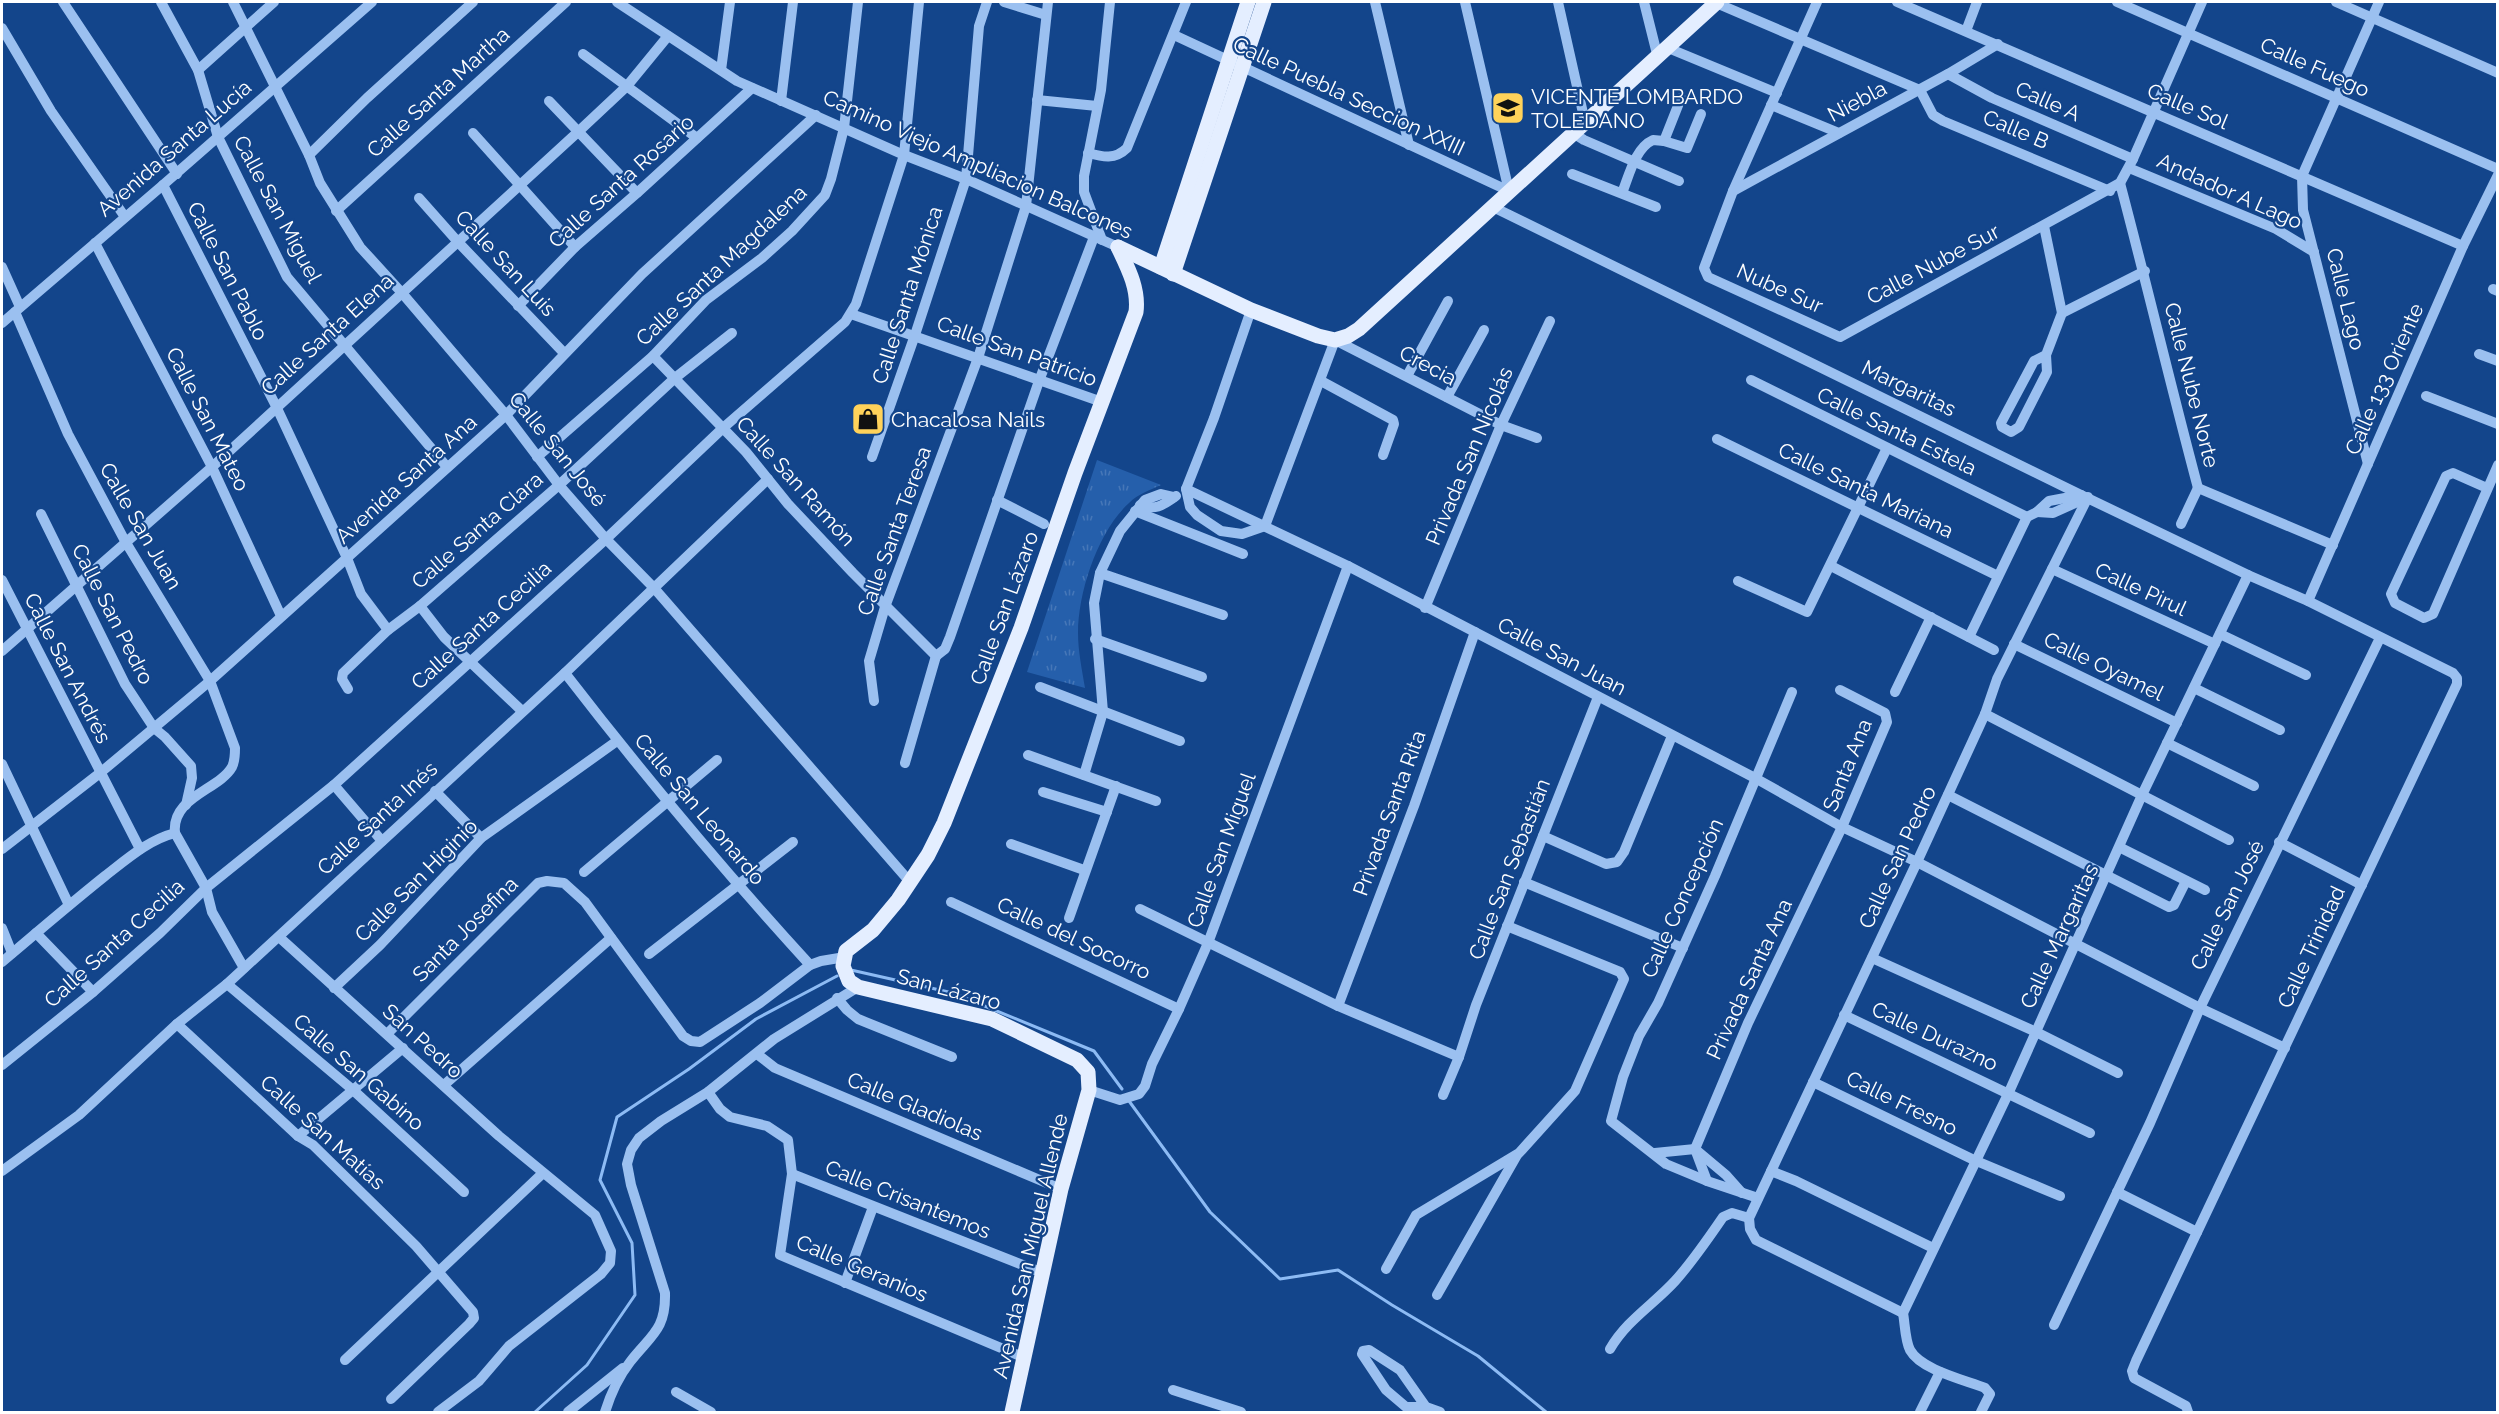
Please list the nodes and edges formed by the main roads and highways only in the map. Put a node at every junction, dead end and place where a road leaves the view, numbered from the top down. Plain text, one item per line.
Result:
1 (1248, 2) edge
2 (1264, 2) edge
3 (1717, 2) edge
4 (1234, 64) junction
5 (1118, 247) joint
6 (1167, 270) junction
7 (845, 966) joint
8 (1089, 1090) joint
9 (1012, 1413) edge

1 - 4 main road
2 - 4 main road
3 - 6 main road, Camino Viejo Ampliacion Balcones
4 - 6 main road
5 - 6 main road, Camino Viejo Ampliacion Balcones
5 - 7 main road, Calle San Lázaro
7 - 8 main road, San Lázaro
8 - 9 main road, Avenida San Miguel Allende

